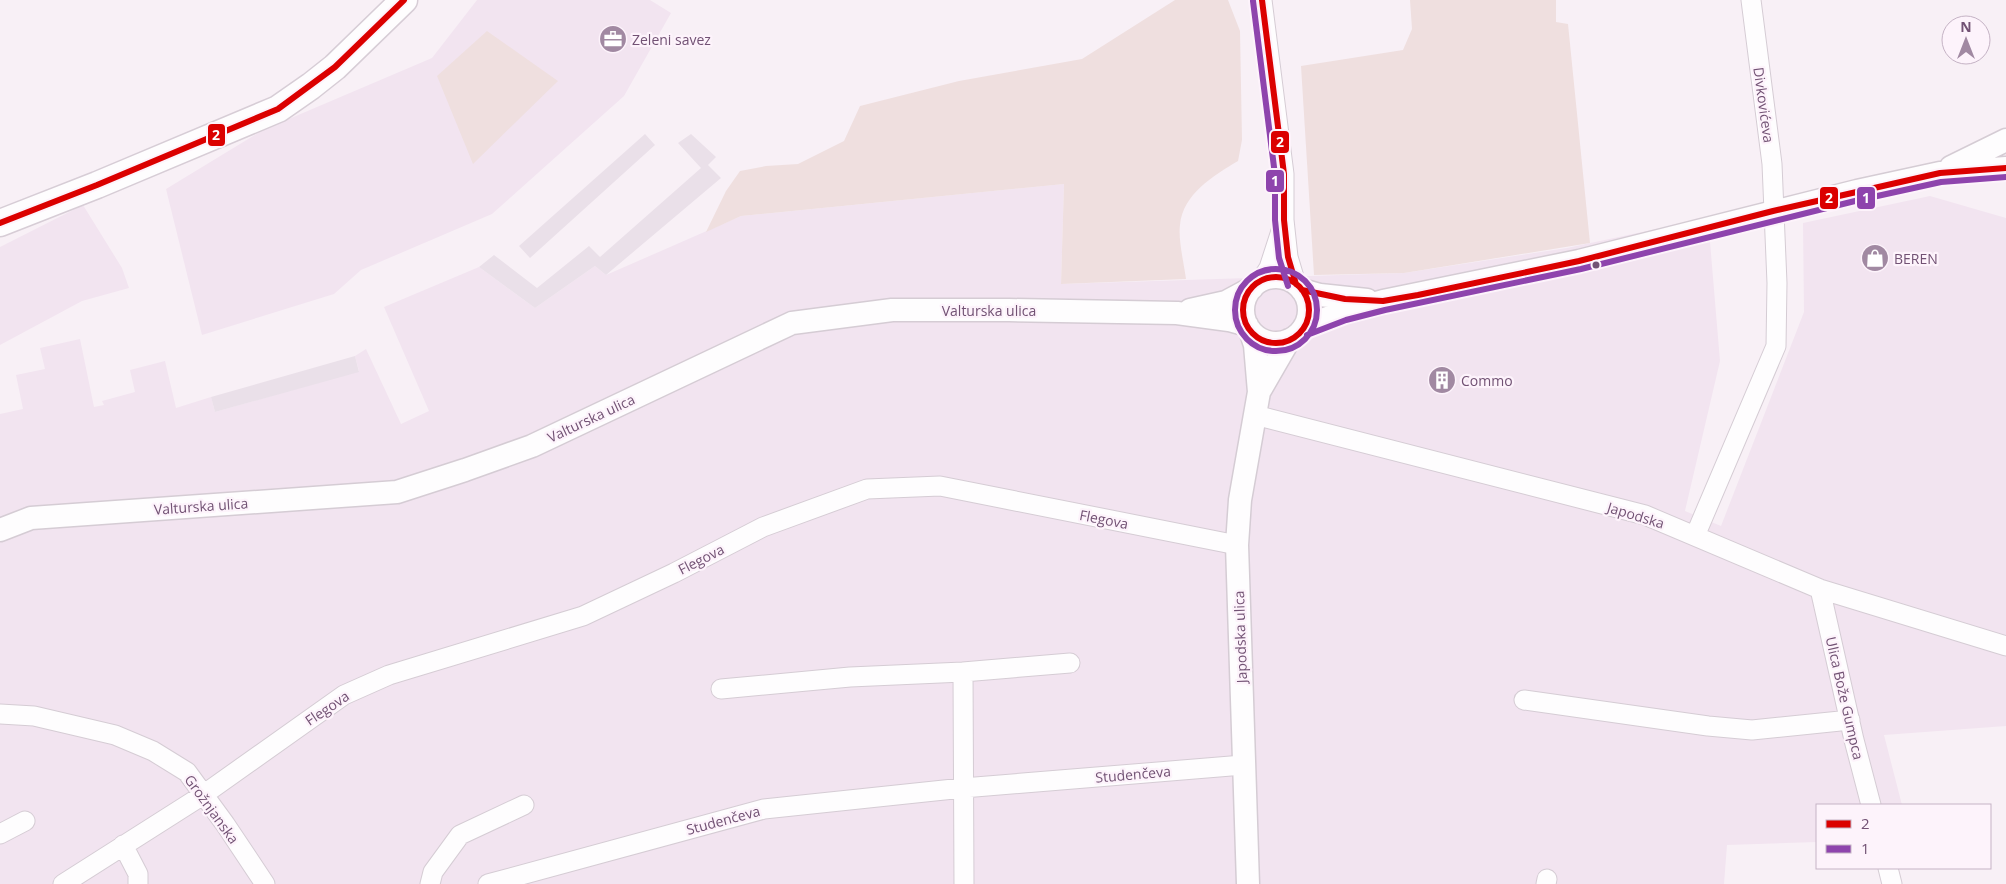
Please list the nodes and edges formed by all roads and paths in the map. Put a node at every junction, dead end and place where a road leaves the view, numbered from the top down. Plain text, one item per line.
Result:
1 (404, 0) edge
2 (1262, 0) edge
3 (1751, 0) edge
4 (2006, 140) edge
5 (2006, 168) edge
6 (1940, 173) junction
7 (1773, 211) junction
8 (1284, 220) junction
9 (0, 223) edge
10 (1256, 285) junction
11 (1299, 287) junction
12 (1382, 301) junction
13 (1177, 313) junction
14 (1248, 327) junction
15 (1296, 333) junction
16 (1259, 392) junction
17 (1255, 415) junction
18 (0, 530) edge
19 (1696, 536) junction
20 (1237, 545) junction
21 (1820, 589) junction
22 (2006, 646) edge
23 (1070, 663) dead end
24 (963, 672) junction
25 (721, 689) dead end
26 (1524, 700) dead end
27 (0, 714) edge
28 (1850, 720) junction
29 (1243, 764) junction
30 (963, 788) junction
31 (203, 795) junction
32 (1871, 804) edge
33 (524, 805) dead end
34 (25, 821) dead end
35 (0, 834) edge
36 (124, 845) junction
37 (1888, 869) edge
38 (63, 884) edge
39 (138, 884) edge
40 (265, 884) edge
41 (430, 884) edge
42 (488, 884) edge
43 (964, 884) edge
44 (1248, 884) edge
45 (1892, 884) edge

1 - 9 main road
2 - 8 street
3 - 7 street, Divkovićeva
4 - 6 street
5 - 6 street
6 - 7 street
7 - 12 street
7 - 19 street, Divkovićeva
8 - 10 street
8 - 11 street
10 - 11 street
10 - 13 street, Valturska ulica
10 - 14 street
11 - 12 street
11 - 15 street
12 - 15 street
13 - 14 street, Valturska ulica
13 - 18 street, Valturska ulica
14 - 15 street
14 - 16 street, Japodska ulica
15 - 16 street, Japodska ulica
16 - 17 street, Japodska ulica
17 - 19 street, Japodska
17 - 20 street, Japodska ulica
19 - 21 street, Japodska
20 - 29 street, Japodska ulica
20 - 31 street, Flegova
21 - 22 street, Japodska
21 - 28 street, Ulica Bože Gumpca
23 - 24 street
24 - 25 street
24 - 30 street
26 - 28 street
27 - 31 street, Grožnjanska
28 - 32 street, Ulica Bože Gumpca
29 - 30 street, Studenčeva
29 - 44 street, Japodska ulica
30 - 42 street, Studenčeva
30 - 43 street
31 - 36 street, Flegova
31 - 40 street, Grožnjanska
33 - 41 street
34 - 35 street
36 - 38 street, Flegova
36 - 39 street
37 - 45 street

